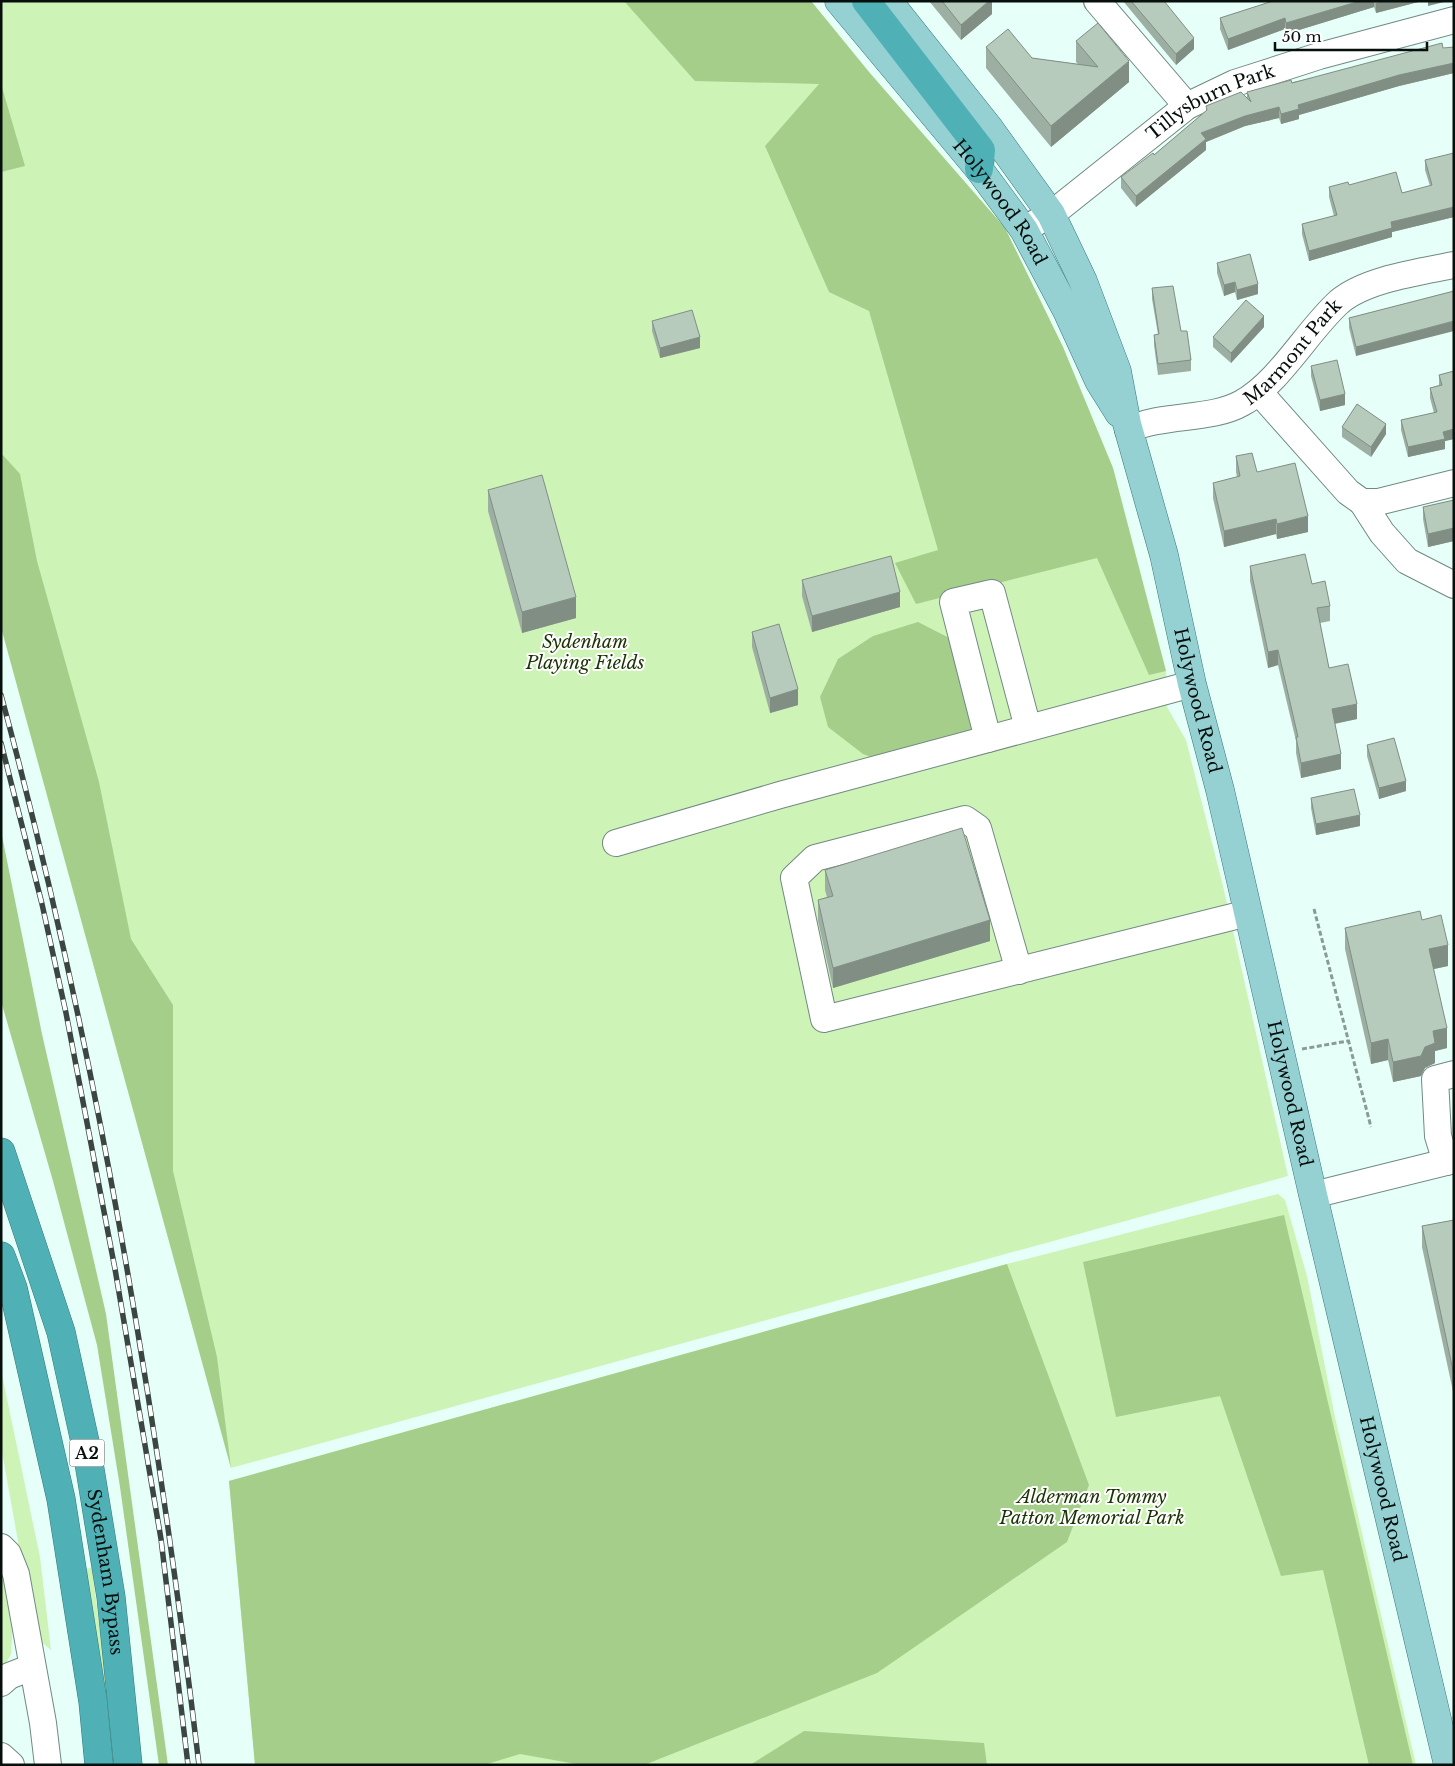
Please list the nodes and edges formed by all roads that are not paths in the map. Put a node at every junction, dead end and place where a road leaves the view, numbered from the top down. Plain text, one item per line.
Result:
1 (839, 1) edge
2 (866, 1) edge
3 (888, 1) edge
4 (1097, 1) edge
5 (1454, 20) edge
6 (1188, 106) junction
7 (979, 169) junction
8 (1051, 214) junction
9 (1024, 230) junction
10 (1454, 265) edge
11 (1259, 392) junction
12 (1128, 427) junction
13 (1454, 483) edge
14 (1362, 502) junction
15 (1454, 585) edge
16 (1192, 684) junction
17 (1028, 728) junction
18 (988, 739) junction
19 (616, 843) dead end
20 (1248, 913) junction
21 (1019, 970) junction
22 (1454, 1074) edge
23 (1, 1152) edge
24 (1450, 1161) edge
25 (1312, 1195) junction
26 (1, 1256) edge
27 (1, 1547) edge
28 (11, 1675) edge
29 (1, 1756) edge
30 (11, 1765) edge
31 (48, 1765) edge
32 (99, 1765) edge
33 (128, 1765) edge
34 (1448, 1765) edge

1 - 7 main road, Holywood Road
2 - 7 highway
3 - 8 main road, Holywood Road
4 - 6 street
5 - 6 street, Tillysburn Park
6 - 8 street, Tillysburn Park
7 - 9 main road, Holywood Road
8 - 9 street, Tillysburn Park
8 - 12 main road, Holywood Road
9 - 12 main road, Holywood Road
10 - 11 street, Marmont Park
11 - 12 street, Marmont Park
11 - 14 street
12 - 16 main road, Holywood Road
13 - 14 street
14 - 15 street
16 - 17 street
16 - 20 main road, Holywood Road
17 - 18 street
17 - 18 street
18 - 19 street
20 - 21 street
20 - 25 main road, Holywood Road
21 - 21 street
22 - 24 street
23 - 33 highway, Sydenham Bypass / A2
24 - 25 street
25 - 34 main road, Holywood Road
26 - 32 highway, Sydenham Bypass / A2
27 - 28 street
28 - 31 street
29 - 30 street

